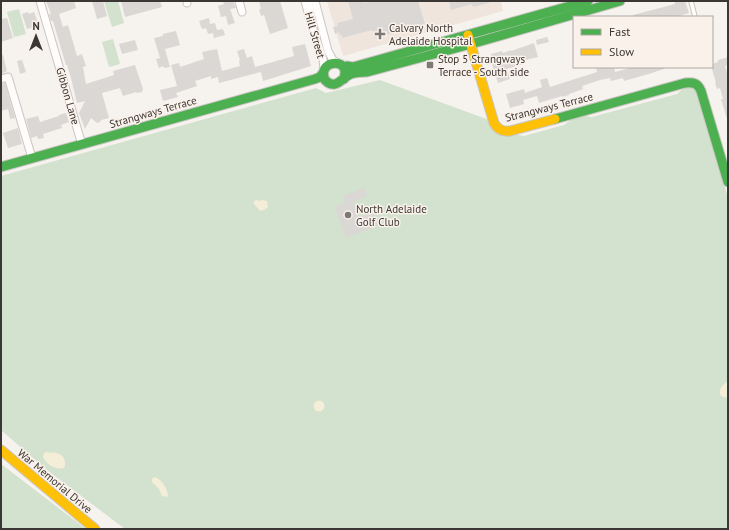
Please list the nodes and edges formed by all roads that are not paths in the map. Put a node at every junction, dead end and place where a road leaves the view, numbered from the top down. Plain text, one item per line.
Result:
1 (40, 1) edge
2 (239, 1) edge
3 (306, 1) edge
4 (310, 1) edge
5 (314, 1) edge
6 (588, 1) edge
7 (620, 1) edge
8 (691, 1) edge
9 (242, 12) dead end
10 (550, 16) junction
11 (695, 16) edge
12 (311, 22) junction
13 (323, 33) junction
14 (315, 35) junction
15 (469, 40) junction
16 (339, 64) junction
17 (381, 64) junction
18 (325, 74) junction
19 (1, 78) edge
20 (344, 79) junction
21 (82, 145) junction
22 (32, 158) junction
23 (1, 167) edge
24 (728, 182) edge
25 (1, 450) edge
26 (95, 529) edge

1 - 21 street, Gibbon Lane
2 - 9 street
3 - 12 street, Hill Street
4 - 12 lane
5 - 13 street, Hill Street
6 - 10 street
7 - 10 street
8 - 11 lane
10 - 15 street
12 - 14 street, Hill Street
13 - 14 lane
13 - 16 street, Hill Street
14 - 18 street, Hill Street
15 - 17 street
15 - 24 street, Strangways Terrace
16 - 17 street
16 - 18 street
16 - 20 street
17 - 20 street
18 - 20 street
18 - 21 street, Strangways Terrace
19 - 22 street
21 - 22 street, Strangways Terrace
22 - 23 street, Strangways Terrace
25 - 26 street, War Memorial Drive

